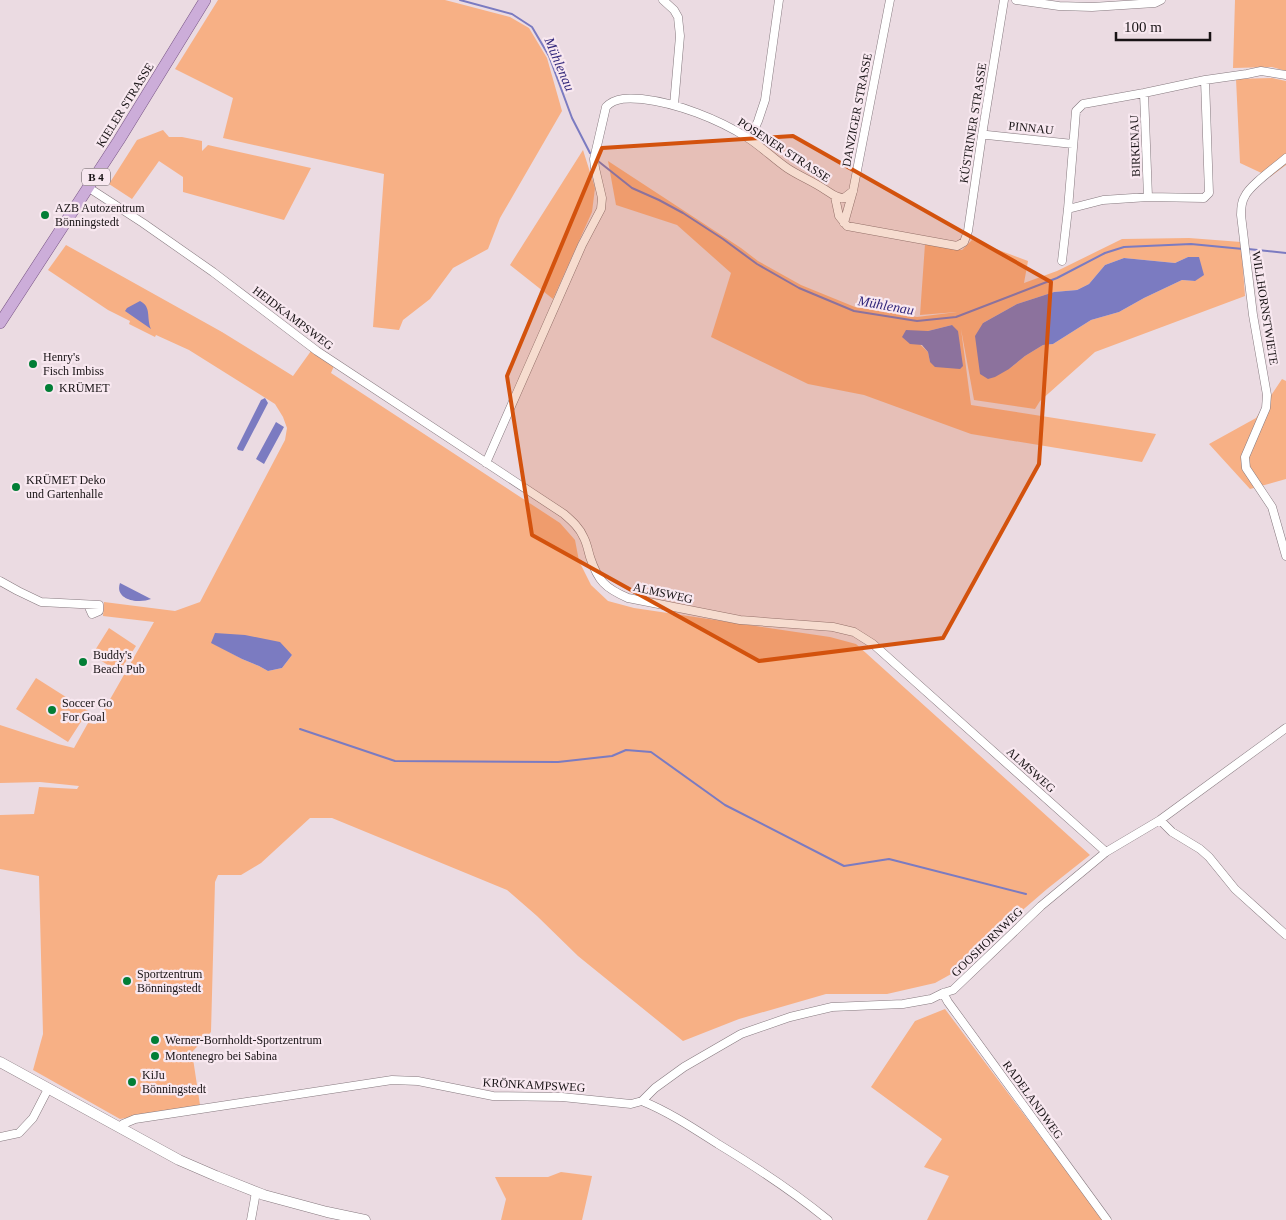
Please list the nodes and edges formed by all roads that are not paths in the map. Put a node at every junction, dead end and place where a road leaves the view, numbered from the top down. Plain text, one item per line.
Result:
1 (205, 0) edge
2 (663, 0) edge
3 (779, 0) edge
4 (890, 0) edge
5 (1004, 0) edge
6 (1016, 0) edge
7 (1162, 0) edge
8 (1286, 75) edge
9 (1205, 80) junction
10 (1144, 93) junction
11 (674, 105) junction
12 (987, 135) dead end
13 (750, 139) junction
14 (1073, 144) junction
15 (1286, 158) edge
16 (89, 188) junction
17 (853, 191) junction
18 (835, 197) junction
19 (1148, 197) junction
20 (1068, 209) junction
21 (844, 224) junction
22 (1062, 261) dead end
23 (0, 323) edge
24 (486, 463) junction
25 (1286, 556) edge
26 (0, 581) edge
27 (88, 605) dead end
28 (1286, 728) edge
29 (1160, 820) junction
30 (1106, 852) junction
31 (1286, 935) edge
32 (943, 993) junction
33 (0, 1062) edge
34 (50, 1090) junction
35 (642, 1101) junction
36 (120, 1128) junction
37 (0, 1138) edge
38 (256, 1192) junction
39 (251, 1220) edge
40 (365, 1220) edge
41 (828, 1220) edge
42 (1107, 1220) edge

1 - 16 main road, KIELER STRASSE / B 4
2 - 11 street
3 - 13 street
4 - 17 street, DANZIGER STRASSE
5 - 21 street, KÜSTRINER STRASSE
6 - 7 street
8 - 9 street
9 - 10 street
9 - 19 street
10 - 14 street
10 - 19 street, BIRKENAU
11 - 13 street, POSENER STRASSE
11 - 24 street, POSENER STRASSE
12 - 14 street, PINNAU
13 - 18 street, POSENER STRASSE
14 - 20 street
15 - 25 street, WILLHORNSTWIETE
16 - 23 main road, KIELER STRASSE / B 4
16 - 24 street, HEIDKAMPSWEG
17 - 18 street, POSENER STRASSE
17 - 21 street, DANZIGER STRASSE
18 - 21 street, POSENER STRASSE
19 - 20 street
20 - 22 street
24 - 30 street, ALMSWEG
26 - 27 street
28 - 29 street, GOOSHORNWEG
29 - 30 street, GOOSHORNWEG
29 - 31 street
30 - 32 street, GOOSHORNWEG
32 - 35 street, GOOSHORNWEG
32 - 42 street, RADELANDWEG
33 - 34 main road
34 - 36 main road
34 - 37 street
35 - 36 street, KRÖNKAMPSWEG
35 - 41 street, KRÖNKAMPSWEG
36 - 38 main road
38 - 39 street
38 - 40 main road

